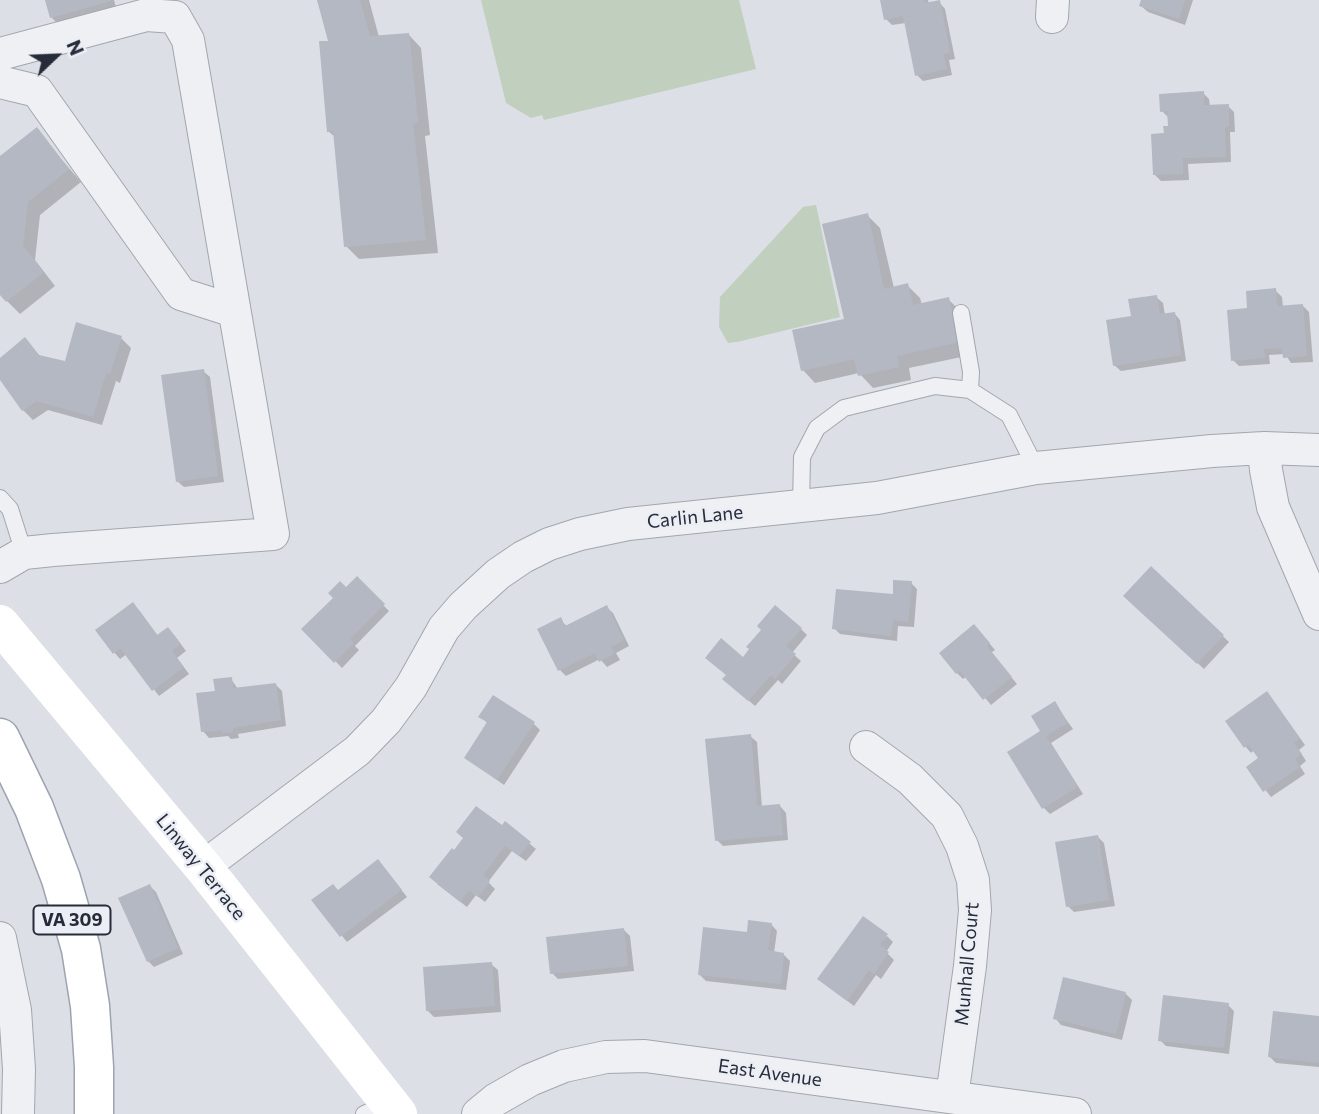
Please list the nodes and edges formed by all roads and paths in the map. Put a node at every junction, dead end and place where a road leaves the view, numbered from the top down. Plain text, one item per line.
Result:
1 (0, 54) edge
2 (0, 82) edge
3 (234, 311) junction
4 (961, 313) dead end
5 (970, 390) junction
6 (1265, 448) junction
7 (1319, 450) edge
8 (1036, 468) junction
9 (0, 498) edge
10 (801, 506) junction
11 (12, 560) edge
12 (1319, 614) edge
13 (0, 624) edge
14 (0, 738) edge
15 (866, 747) dead end
16 (203, 867) junction
17 (0, 938) edge
18 (952, 1097) junction
19 (383, 1110) edge
20 (18, 1114) edge
21 (93, 1114) edge
22 (478, 1114) edge
23 (1075, 1114) edge

1 - 3 street
2 - 3 street
3 - 11 street
4 - 5 lane
5 - 8 lane
5 - 10 lane
6 - 7 street, Carlin Lane
6 - 8 street, Carlin Lane
6 - 12 street
8 - 10 street, Carlin Lane
9 - 11 lane
10 - 16 street, Carlin Lane
13 - 16 street, Linway Terrace
14 - 21 street, VA 309
15 - 18 street, Munhall Court
16 - 19 street, Linway Terrace
17 - 20 street
18 - 22 street, East Avenue
18 - 23 street, East Avenue

